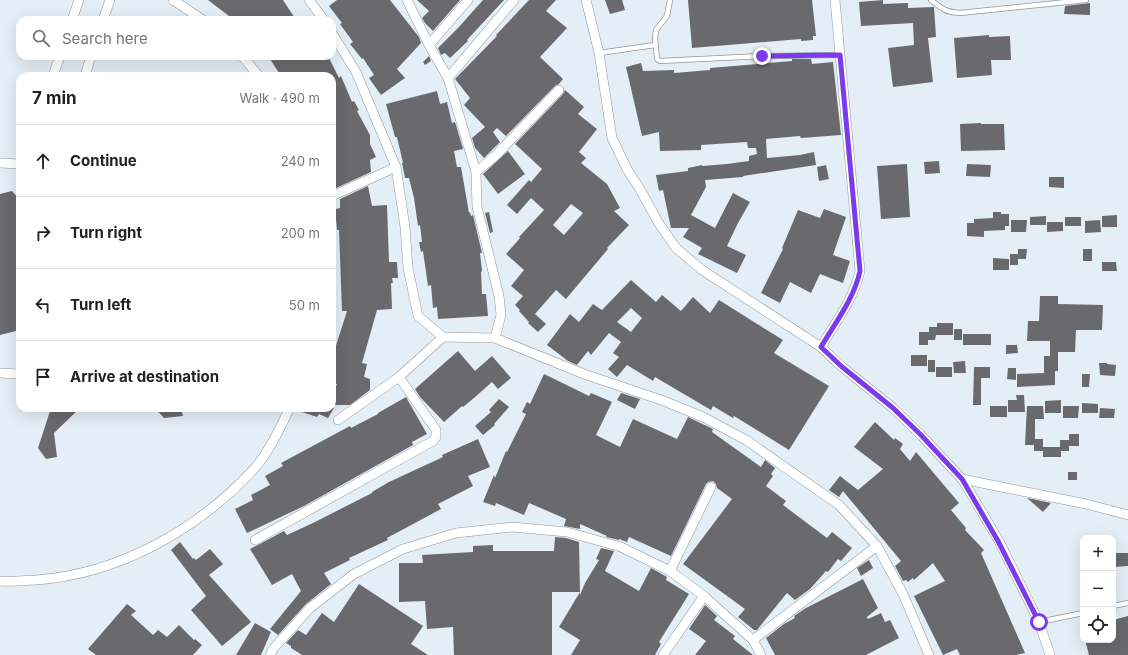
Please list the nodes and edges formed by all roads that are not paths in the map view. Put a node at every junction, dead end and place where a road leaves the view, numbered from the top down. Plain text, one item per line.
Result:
1 (79, 0) edge
2 (110, 0) edge
3 (173, 0) edge
4 (309, 0) edge
5 (407, 0) edge
6 (468, 0) edge
7 (514, 0) edge
8 (586, 0) edge
9 (670, 0) edge
10 (835, 0) edge
11 (931, 0) edge
12 (1079, 0) edge
13 (1086, 0) edge
14 (73, 16) edge
15 (104, 16) edge
16 (197, 16) edge
17 (321, 16) edge
18 (336, 40) edge
19 (429, 45) junction
20 (655, 45) junction
21 (599, 53) junction
22 (840, 55) junction
23 (59, 60) edge
24 (91, 60) edge
25 (245, 60) edge
26 (54, 72) edge
27 (86, 72) edge
28 (256, 72) edge
29 (448, 78) junction
30 (559, 90) dead end
31 (0, 163) edge
32 (16, 164) edge
33 (396, 167) junction
34 (476, 172) junction
35 (336, 194) edge
36 (443, 337) junction
37 (495, 338) junction
38 (821, 347) junction
39 (0, 373) edge
40 (16, 374) edge
41 (399, 377) junction
42 (288, 412) edge
43 (338, 420) dead end
44 (962, 479) junction
45 (711, 487) dead end
46 (1128, 515) edge
47 (255, 540) dead end
48 (876, 546) junction
49 (670, 572) junction
50 (0, 581) edge
51 (704, 596) junction
52 (1128, 603) edge
53 (1116, 605) edge
54 (1080, 614) edge
55 (1039, 622) junction
56 (753, 640) junction
57 (270, 655) edge
58 (663, 655) edge
59 (761, 655) edge
60 (929, 655) edge
61 (1050, 655) edge

1 - 14 street
2 - 15 street
3 - 16 street
4 - 17 street
5 - 19 street
6 - 19 street
7 - 29 street
8 - 21 street
9 - 20 lane
10 - 22 street
11 - 12 lane
12 - 13 lane
18 - 33 street
19 - 29 street
20 - 21 lane
20 - 22 lane
21 - 38 street
22 - 38 street
23 - 26 street
24 - 27 street
25 - 28 street
29 - 34 street
30 - 34 street
31 - 32 street
33 - 35 street
33 - 36 street
34 - 37 street
36 - 37 street
36 - 41 street
37 - 48 street
38 - 44 street
39 - 40 street
41 - 43 street
41 - 47 street
42 - 50 street
44 - 46 street
44 - 55 street
45 - 49 street
48 - 56 street
48 - 60 street
49 - 51 street
49 - 57 street
51 - 56 street
51 - 58 street
52 - 53 lane
54 - 55 lane
55 - 61 street
56 - 59 street

